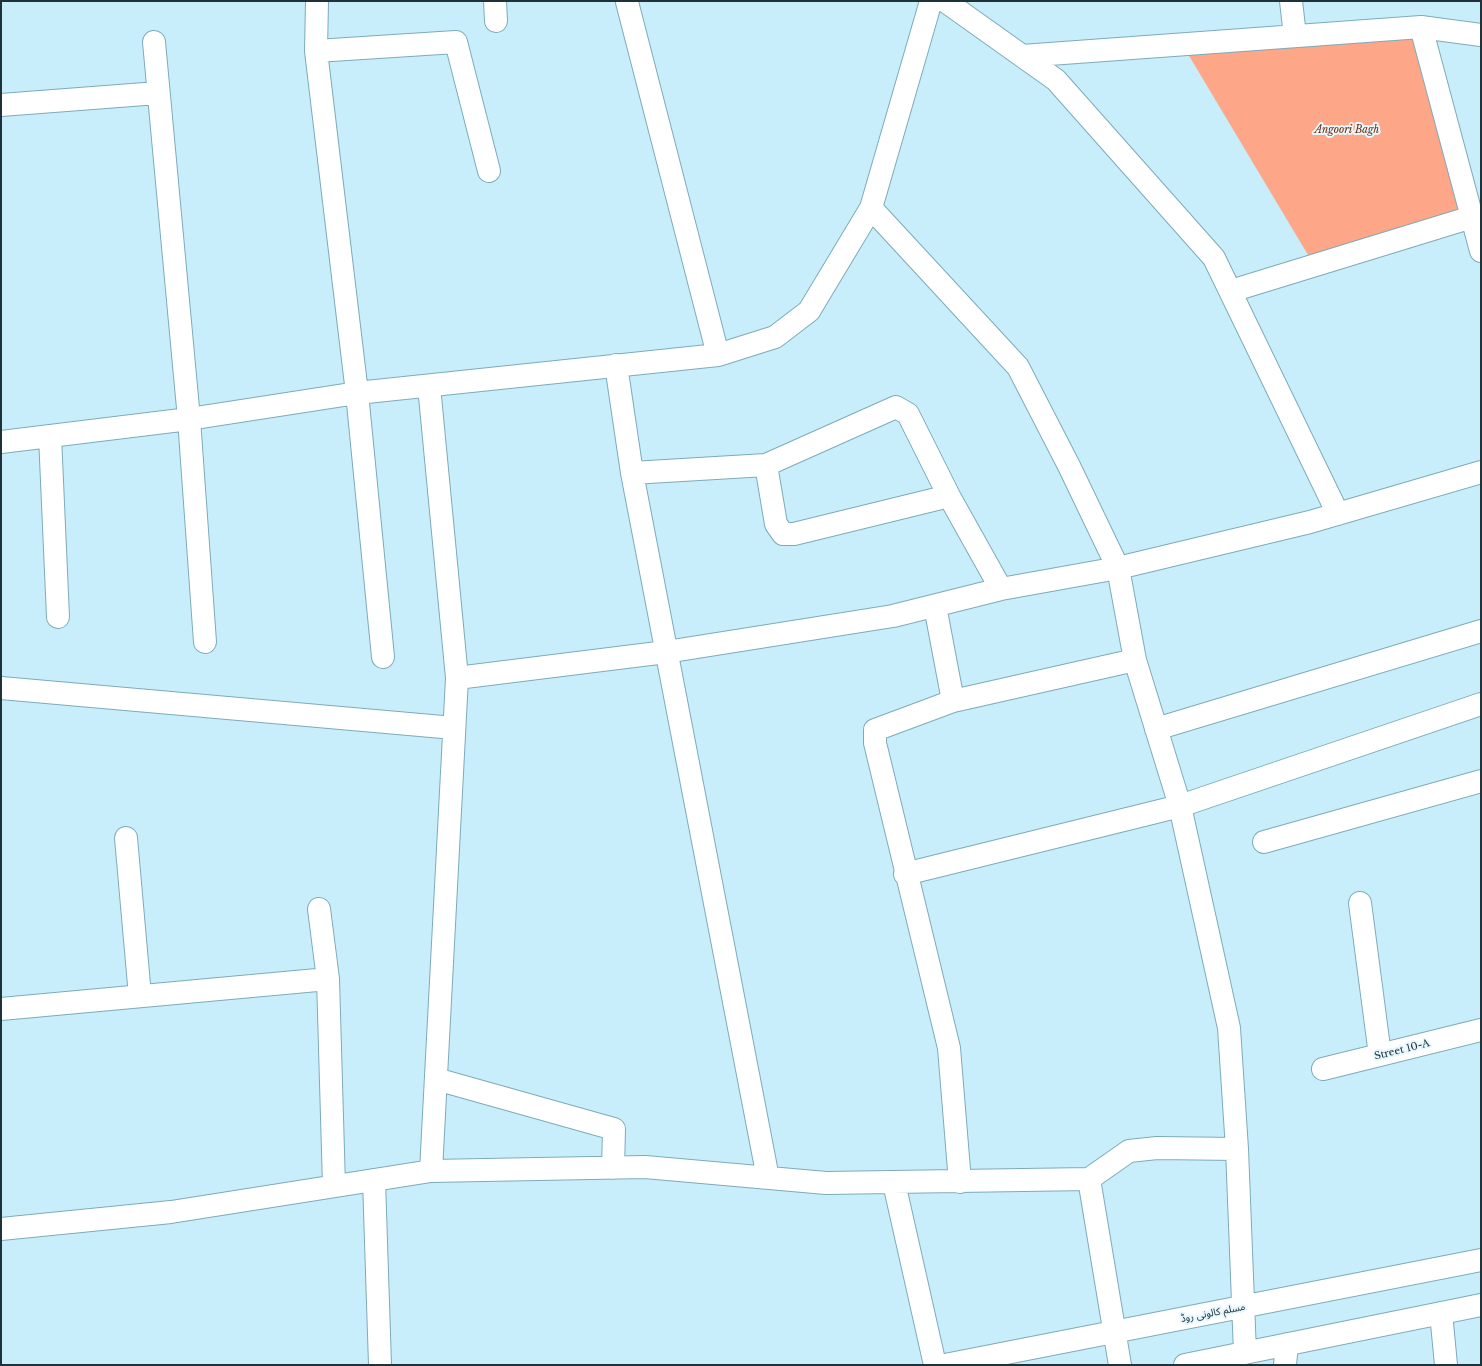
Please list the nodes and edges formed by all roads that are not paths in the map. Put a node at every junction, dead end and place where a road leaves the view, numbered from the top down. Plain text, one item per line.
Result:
1 (317, 1) edge
2 (931, 1) edge
3 (945, 1) edge
4 (1291, 1) edge
5 (628, 2) edge
6 (1421, 27) junction
7 (1481, 35) edge
8 (1295, 36) junction
9 (154, 42) dead end
10 (316, 51) junction
11 (1022, 56) junction
12 (158, 93) junction
13 (1, 105) edge
14 (489, 171) dead end
15 (871, 208) junction
16 (1472, 217) junction
17 (1481, 252) edge
18 (1231, 291) junction
19 (718, 355) junction
20 (616, 365) junction
21 (429, 386) junction
22 (357, 393) junction
23 (189, 419) junction
24 (50, 436) junction
25 (1, 442) edge
26 (766, 465) junction
27 (1481, 472) edge
28 (632, 473) junction
29 (949, 496) junction
30 (1338, 514) junction
31 (1118, 568) junction
32 (1001, 589) junction
33 (935, 606) junction
34 (58, 617) dead end
35 (1481, 632) edge
36 (205, 642) dead end
37 (666, 652) junction
38 (382, 657) dead end
39 (1135, 660) junction
40 (457, 678) junction
41 (1, 688) edge
42 (953, 701) junction
43 (1481, 704) edge
44 (454, 728) junction
45 (1156, 729) junction
46 (1481, 781) edge
47 (1180, 806) junction
48 (126, 838) dead end
49 (1264, 842) dead end
50 (906, 874) junction
51 (1360, 903) dead end
52 (319, 909) dead end
53 (328, 979) junction
54 (140, 996) junction
55 (1, 1009) edge
56 (1481, 1030) edge
57 (1380, 1055) junction
58 (1323, 1069) dead end
59 (436, 1079) junction
60 (1237, 1149) junction
61 (613, 1168) junction
62 (431, 1171) junction
63 (768, 1178) junction
64 (1089, 1179) junction
65 (374, 1180) junction
66 (960, 1182) junction
67 (894, 1183) junction
68 (334, 1186) junction
69 (1, 1229) edge
70 (1481, 1260) edge
71 (1481, 1305) edge
72 (1243, 1307) junction
73 (1441, 1313) junction
74 (1115, 1332) junction
75 (1245, 1353) junction
76 (1286, 1355) edge
77 (380, 1365) edge
78 (935, 1365) edge
79 (945, 1365) edge
80 (1120, 1365) edge
81 (1185, 1365) edge
82 (1446, 1365) edge

1 - 10 street
2 - 15 street
3 - 11 street
4 - 8 street
5 - 19 street
6 - 7 street
6 - 8 street
6 - 16 street
8 - 11 street
9 - 12 street
10 - 14 street
10 - 22 street
11 - 18 street
12 - 13 street
12 - 23 street
15 - 19 street
15 - 31 street
16 - 17 street
16 - 18 street
18 - 30 street
19 - 20 street
20 - 21 street
20 - 28 street
21 - 22 street
21 - 40 street
22 - 23 street
22 - 38 street
23 - 24 street
23 - 36 street
24 - 25 street
24 - 34 street
26 - 28 street
26 - 29 street
26 - 29 street
27 - 30 street
28 - 37 street
29 - 32 street
30 - 31 street
31 - 32 street
31 - 39 street
32 - 33 street
33 - 37 street
33 - 42 street
35 - 45 street
37 - 40 street
37 - 63 street
39 - 42 street
39 - 45 street
40 - 44 street
41 - 44 street
42 - 50 street
43 - 47 street
44 - 59 street
45 - 47 street
46 - 49 street
47 - 50 street
47 - 60 street
48 - 54 street
50 - 66 street
51 - 57 street
52 - 53 street
53 - 54 street
53 - 68 street
54 - 55 street
56 - 57 street, Street 10-A
57 - 58 street, Street 10-A
59 - 61 street
59 - 62 street
60 - 64 street
60 - 72 street
61 - 62 street
61 - 63 street
62 - 65 street
63 - 67 street
64 - 66 street
64 - 74 street
65 - 68 street
65 - 77 street
66 - 67 street
67 - 78 street
68 - 69 street
70 - 72 street, مسلم کالونی روڈ
71 - 73 street
72 - 74 street, مسلم کالونی روڈ
72 - 75 street
73 - 76 street
73 - 82 street
74 - 79 street, مسلم کالونی روڈ
74 - 80 street
75 - 76 street
75 - 81 street

